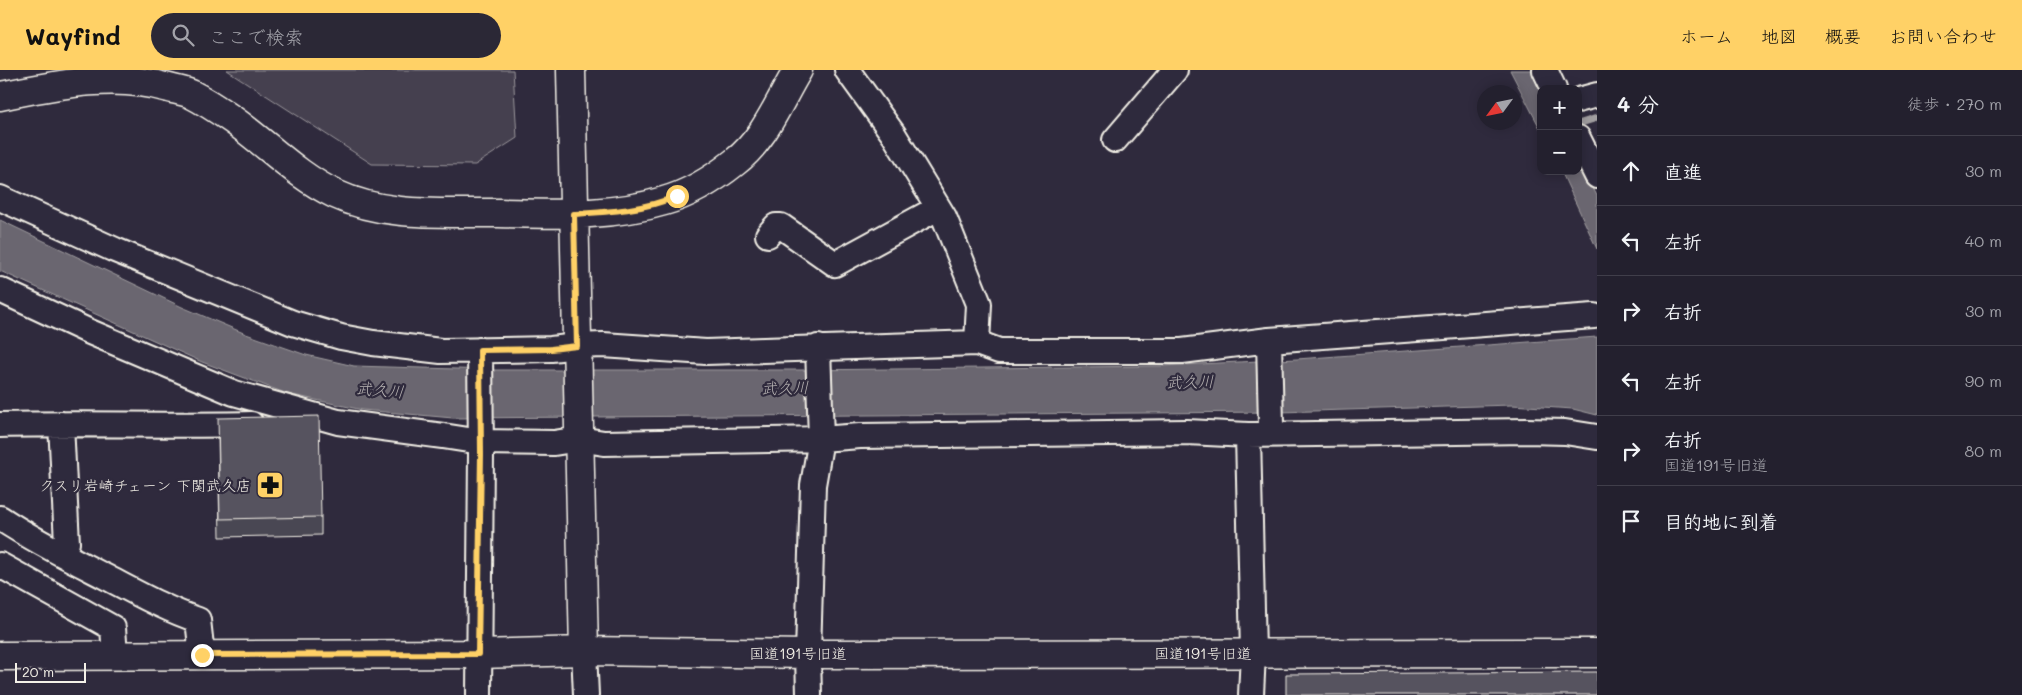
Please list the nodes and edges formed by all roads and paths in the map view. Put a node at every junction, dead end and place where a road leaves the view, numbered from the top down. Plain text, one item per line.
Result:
1 (571, 70) edge
2 (798, 70) edge
3 (847, 70) edge
4 (1175, 70) edge
5 (1545, 70) edge
6 (1552, 85) edge
7 (1597, 95) edge
8 (0, 96) edge
9 (1582, 99) edge
10 (1115, 140) dead end
11 (1582, 146) edge
12 (1597, 176) edge
13 (0, 198) edge
14 (938, 208) junction
15 (574, 214) junction
16 (768, 235) dead end
17 (0, 290) edge
18 (1594, 316) dead end
19 (977, 343) junction
20 (1270, 344) junction
21 (577, 351) junction
22 (818, 353) junction
23 (480, 354) junction
24 (338, 422) junction
25 (61, 424) junction
26 (1271, 424) dead end
27 (0, 425) edge
28 (579, 433) junction
29 (821, 434) junction
30 (1248, 435) junction
31 (1597, 437) edge
32 (480, 438) junction
33 (0, 518) edge
34 (63, 554) junction
35 (0, 565) edge
36 (584, 651) junction
37 (1253, 653) junction
38 (1597, 653) edge
39 (478, 654) junction
40 (808, 654) junction
41 (115, 655) junction
42 (202, 655) junction
43 (0, 656) edge
44 (479, 695) edge
45 (586, 695) edge
46 (809, 695) edge
47 (1251, 695) edge

1 - 15 street
2 - 15 street
3 - 14 street
4 - 10 street
5 - 6 street
7 - 9 street
8 - 15 street
11 - 12 street
13 - 23 street
14 - 16 street
14 - 19 street
15 - 21 street
17 - 24 street
18 - 20 street
19 - 20 street
19 - 22 street
20 - 26 street
21 - 22 street
21 - 23 street
21 - 28 street
22 - 29 street
23 - 32 street
24 - 25 street
24 - 32 street
25 - 27 street
25 - 34 street
28 - 29 street
28 - 32 street
28 - 36 street
29 - 30 street
29 - 40 street
30 - 31 street
30 - 37 street
32 - 39 street
33 - 34 street
34 - 42 street
35 - 41 street
36 - 39 street, 国道191号旧道
36 - 40 street, 国道191号旧道
36 - 45 street
37 - 38 street, 国道191号旧道
37 - 40 street, 国道191号旧道
37 - 47 street
39 - 42 street, 国道191号旧道
39 - 44 street
40 - 46 street
41 - 42 street, 国道191号旧道
41 - 43 street, 国道191号旧道

